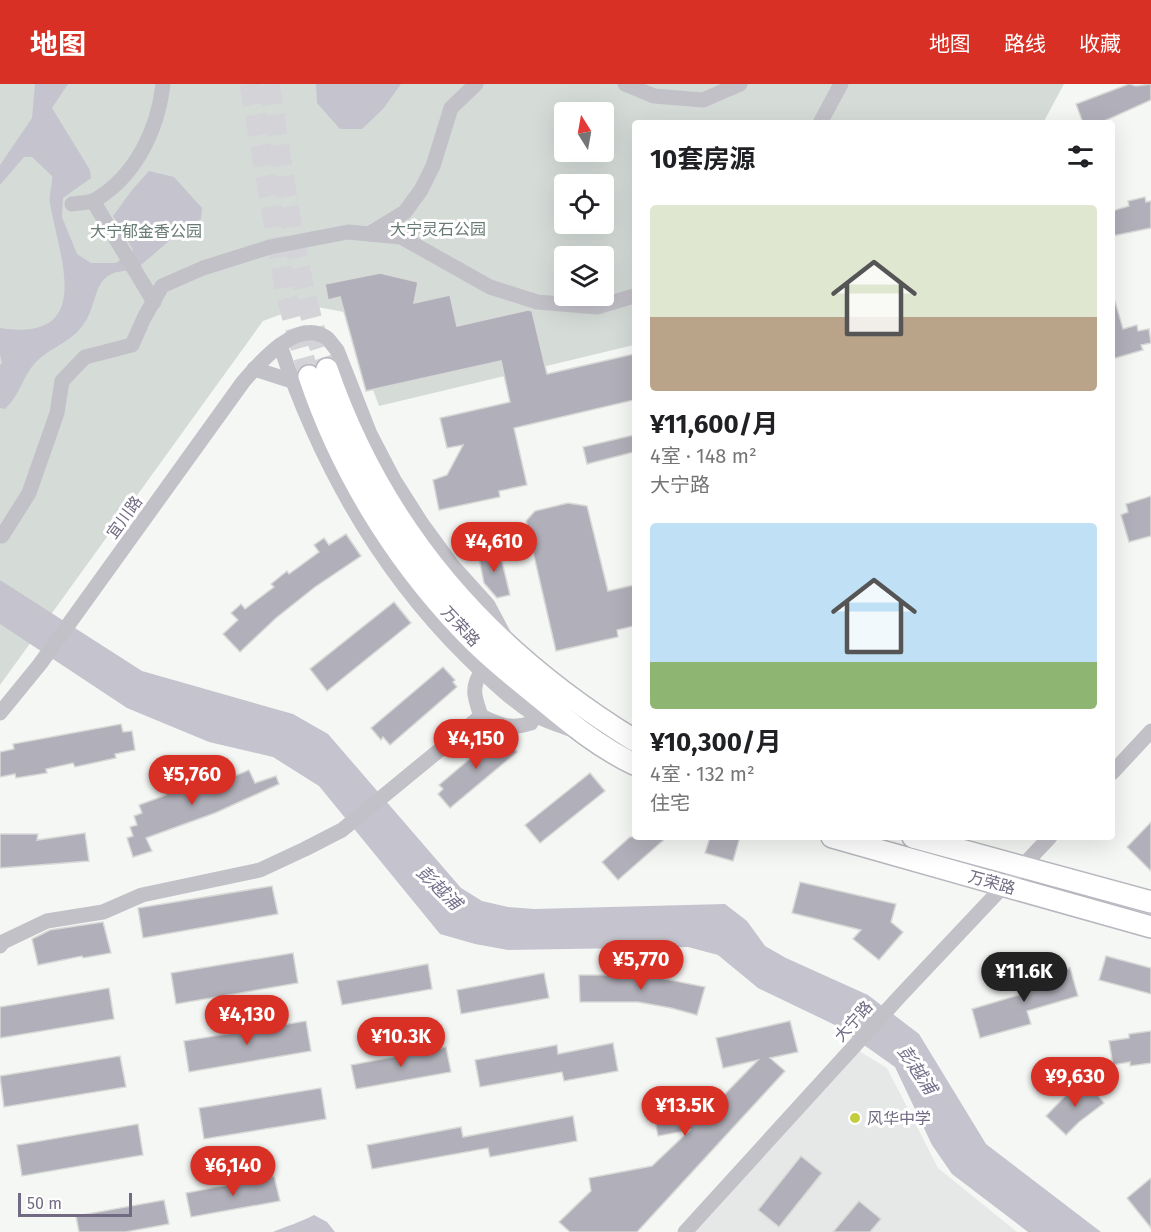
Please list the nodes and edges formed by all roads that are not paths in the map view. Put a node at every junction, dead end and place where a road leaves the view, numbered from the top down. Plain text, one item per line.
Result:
1 (163, 84) edge
2 (476, 84) edge
3 (625, 84) edge
4 (740, 84) edge
5 (841, 84) edge
6 (822, 120) edge
7 (93, 201) junction
8 (72, 204) dead end
9 (369, 234) junction
10 (632, 297) edge
11 (154, 302) junction
12 (280, 345) junction
13 (254, 369) junction
14 (309, 375) junction
15 (2, 536) dead end
16 (514, 652) junction
17 (482, 671) junction
18 (0, 713) edge
19 (534, 715) junction
20 (481, 716) junction
21 (1151, 731) edge
22 (584, 735) junction
23 (632, 739) edge
24 (632, 763) edge
25 (1115, 770) edge
26 (843, 840) edge
27 (924, 840) edge
28 (1047, 840) edge
29 (1022, 867) junction
30 (1004, 886) junction
31 (1151, 902) edge
32 (1151, 927) edge
33 (0, 946) edge
34 (685, 1232) edge

1 - 7 street
2 - 9 street
3 - 4 street
5 - 6 street
7 - 8 street
7 - 11 street
9 - 10 street
9 - 11 street
11 - 15 street
12 - 13 street, 宜川路
12 - 14 street
12 - 16 street, 宜川路
13 - 14 street
13 - 18 street, 宜川路
14 - 16 main road, 万荣路
14 - 17 street
14 - 22 main road, 万荣路
16 - 23 main road, 万荣路
17 - 19 street
17 - 20 street
19 - 20 street
19 - 22 street
20 - 33 street
21 - 25 street
22 - 24 main road, 万荣路
26 - 30 main road, 万荣路
27 - 29 main road, 万荣路
28 - 29 street, 大宁路
29 - 30 street, 大宁路
29 - 31 main road, 万荣路
30 - 32 main road, 万荣路
30 - 34 street, 大宁路

